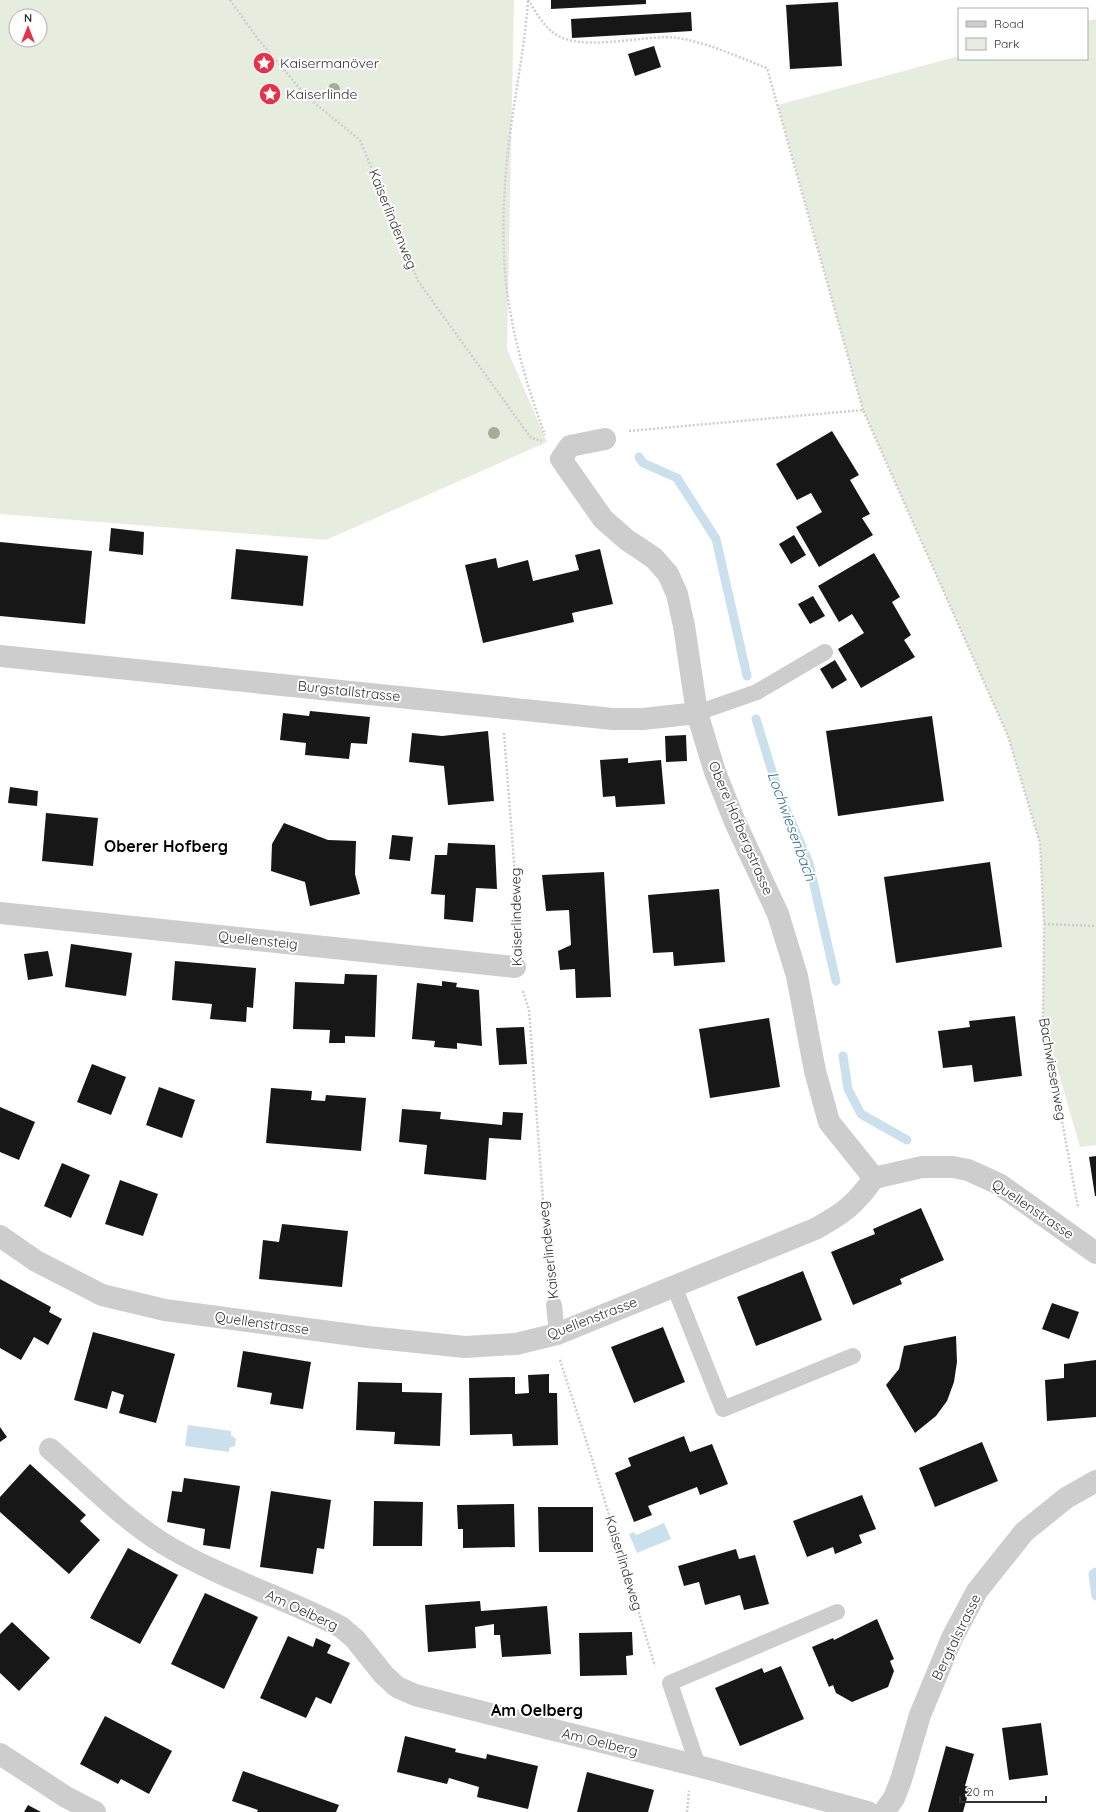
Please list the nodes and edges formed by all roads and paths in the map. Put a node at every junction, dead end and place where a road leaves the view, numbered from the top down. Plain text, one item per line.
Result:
1 (230, 0) edge
2 (528, 0) edge
3 (863, 410) junction
4 (606, 439) joint
5 (825, 652) dead end
6 (0, 656) edge
7 (506, 708) junction
8 (697, 713) junction
9 (0, 913) edge
10 (1044, 924) junction
11 (1096, 926) edge
12 (515, 967) junction
13 (874, 1178) junction
14 (0, 1236) edge
15 (1090, 1249) edge
16 (674, 1286) junction
17 (554, 1305) joint
18 (557, 1334) junction
19 (853, 1356) dead end
20 (50, 1449) dead end
21 (1096, 1481) edge
22 (837, 1612) dead end
23 (670, 1683) junction
24 (0, 1754) edge
25 (698, 1766) junction
26 (95, 1812) edge
27 (868, 1812) edge
28 (884, 1812) edge

1 - 2 path, Kaiserlindenweg
2 - 3 path, Bachwiesenweg
3 - 4 path
3 - 10 path, Bachwiesenweg
4 - 8 street, Obere Hofbergstrasse
5 - 8 lane
6 - 7 street, Burgstallstrasse
7 - 8 street, Burgstallstrasse
7 - 12 path, Kaiserlindeweg
8 - 13 street, Obere Hofbergstrasse
9 - 12 street, Quellensteig
10 - 11 path
10 - 15 path, Bachwiesenweg
12 - 17 path, Kaiserlindeweg
13 - 15 street, Quellenstrasse
13 - 16 street, Quellenstrasse
14 - 18 street, Quellenstrasse
16 - 18 street, Quellenstrasse
16 - 19 lane
17 - 18 lane, Kaiserlindeweg
18 - 23 path, Kaiserlindeweg
20 - 25 street, Am Oelberg
21 - 28 street, Bergtalstrasse
22 - 23 lane
23 - 25 lane
24 - 26 street
25 - 27 street, Am Oelberg

